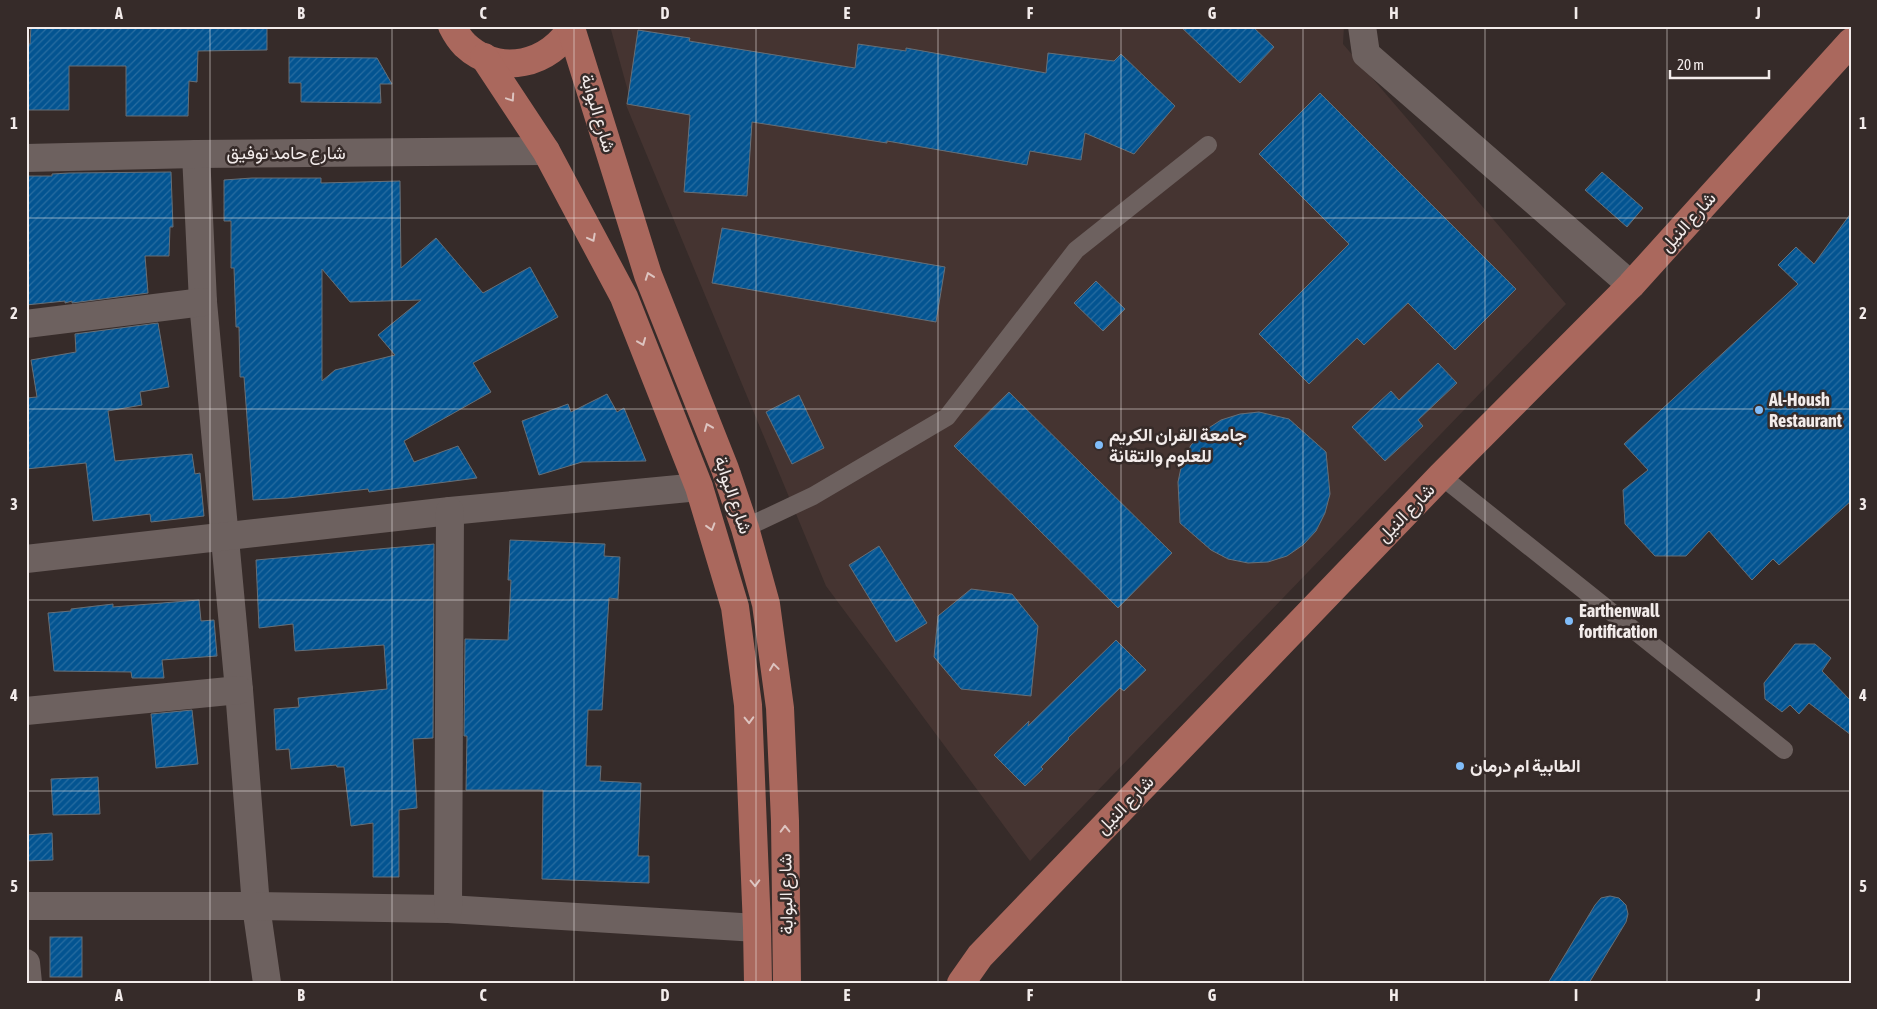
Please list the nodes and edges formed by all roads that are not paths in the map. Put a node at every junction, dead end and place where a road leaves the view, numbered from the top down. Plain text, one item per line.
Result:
1 (452, 26) edge
2 (1362, 26) edge
3 (572, 27) edge
4 (1851, 42) edge
5 (484, 58) junction
6 (1208, 145) dead end
7 (546, 151) junction
8 (196, 154) junction
9 (26, 158) edge
10 (1630, 285) junction
11 (203, 302) junction
12 (26, 324) edge
13 (1442, 476) junction
14 (699, 487) junction
15 (450, 511) junction
16 (745, 528) junction
17 (224, 536) junction
18 (26, 558) edge
19 (239, 690) junction
20 (26, 711) edge
21 (1784, 750) dead end
22 (26, 906) edge
23 (256, 906) junction
24 (448, 909) junction
25 (757, 928) junction
26 (26, 963) edge
27 (28, 983) edge
28 (267, 983) edge
29 (758, 983) edge
30 (787, 983) edge
31 (961, 983) edge

1 - 5 main road
2 - 10 street
3 - 5 main road
16 -> 3 main road, شارع البوابة
4 - 10 main road, شارع النيل
5 -> 7 main road, شارع البوابة
6 - 16 lane
7 - 8 street, شارع حامد توفيق
7 -> 14 main road, شارع البوابة
8 - 9 street, شارع حامد توفيق
8 - 11 street
10 - 13 main road, شارع النيل
11 - 12 street
11 - 17 street
13 - 21 lane
13 - 31 main road, شارع النيل
14 - 15 street
14 -> 25 main road, شارع البوابة
15 - 17 street
15 - 24 street
30 -> 16 main road, شارع البوابة
17 - 18 street
17 - 19 street
19 - 20 street
19 - 23 street
22 - 23 street
23 - 24 street
23 - 28 street
24 - 25 street
25 - 29 main road, شارع البوابة
26 - 27 street

